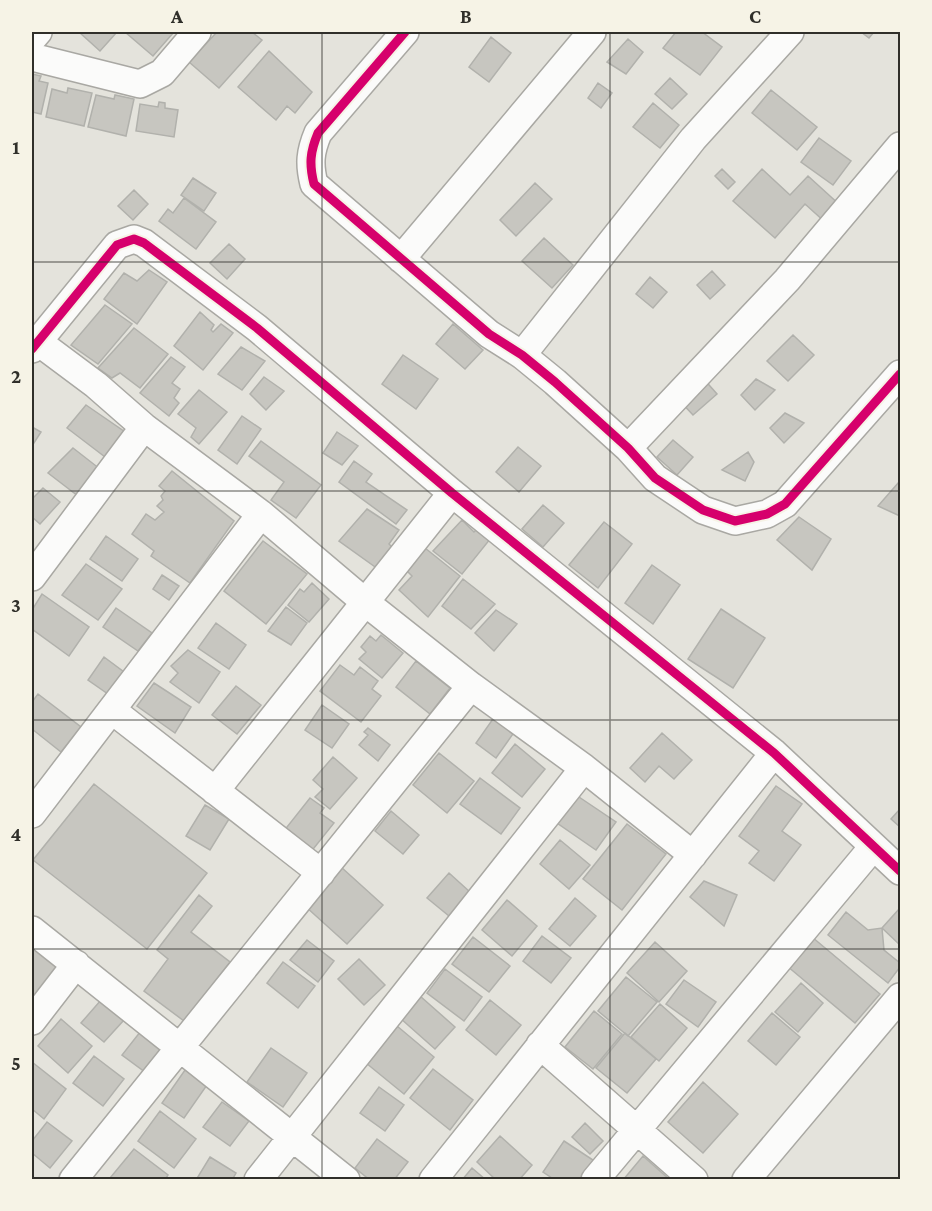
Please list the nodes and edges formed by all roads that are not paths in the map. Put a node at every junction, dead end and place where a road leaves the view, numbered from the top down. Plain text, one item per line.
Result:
1 (38, 32) edge
2 (197, 32) edge
3 (405, 32) edge
4 (592, 32) edge
5 (790, 32) edge
6 (32, 39) edge
7 (32, 57) edge
8 (900, 146) edge
9 (401, 260) junction
10 (34, 345) edge
11 (522, 356) junction
12 (900, 374) edge
13 (144, 428) junction
14 (628, 447) junction
15 (453, 493) junction
16 (261, 514) junction
17 (32, 577) edge
18 (365, 602) junction
19 (471, 686) junction
20 (113, 711) junction
21 (774, 753) junction
22 (584, 768) junction
23 (215, 790) junction
24 (32, 814) edge
25 (873, 847) junction
26 (693, 855) junction
27 (900, 871) edge
28 (321, 873) junction
29 (32, 930) edge
30 (76, 964) junction
31 (900, 997) edge
32 (32, 1021) edge
33 (540, 1045) junction
34 (179, 1047) junction
35 (636, 1129) junction
36 (292, 1136) junction
37 (73, 1179) edge
38 (258, 1179) edge
39 (346, 1179) edge
40 (434, 1179) edge
41 (595, 1179) edge
42 (694, 1179) edge
43 (746, 1179) edge

1 - 6 street
2 - 7 street
3 - 9 street
4 - 9 street
5 - 11 street
8 - 14 street
9 - 11 street
10 - 13 street
10 - 15 street
11 - 14 street
12 - 14 street
13 - 16 street
13 - 17 street
15 - 18 street
15 - 21 street
16 - 18 street
16 - 20 street
18 - 19 street
18 - 23 street
19 - 22 street
19 - 28 street
20 - 23 street
20 - 24 street
21 - 25 street
21 - 26 street
22 - 26 street
22 - 36 street
23 - 28 street
25 - 27 street
25 - 35 street
26 - 33 street
28 - 34 street
29 - 30 street
30 - 32 street
30 - 34 street
31 - 43 street
33 - 35 street
33 - 40 street
34 - 36 street
34 - 37 street
35 - 41 street
35 - 42 street
36 - 38 street
36 - 39 street

